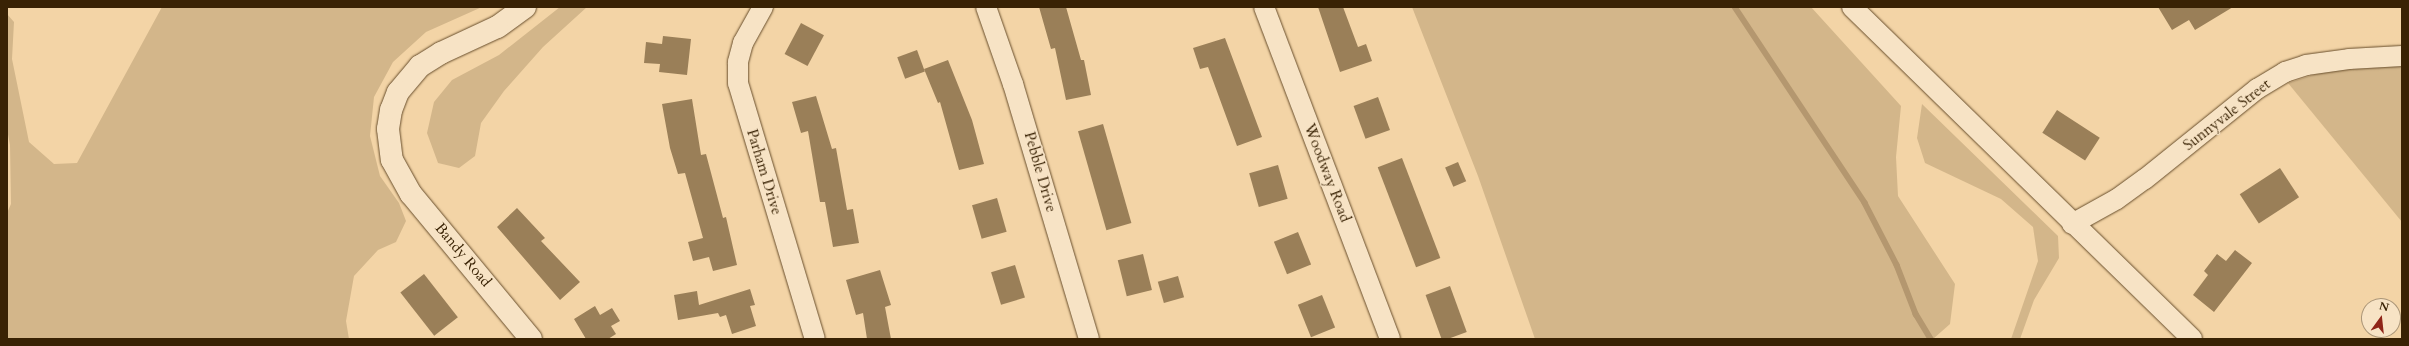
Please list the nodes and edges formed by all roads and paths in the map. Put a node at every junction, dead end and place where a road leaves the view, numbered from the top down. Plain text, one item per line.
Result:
1 (525, 7) edge
2 (763, 7) edge
3 (986, 7) edge
4 (1264, 7) edge
5 (1852, 7) edge
6 (2402, 56) edge
7 (2072, 224) junction
8 (531, 339) edge
9 (815, 339) edge
10 (1089, 339) edge
11 (1390, 339) edge
12 (2192, 339) edge

1 - 8 street, Bandy Road
2 - 9 street, Parham Drive
3 - 10 street, Pebble Drive
4 - 11 street, Woodway Road
5 - 7 street
6 - 7 street, Sunnyvale Street
7 - 12 street

